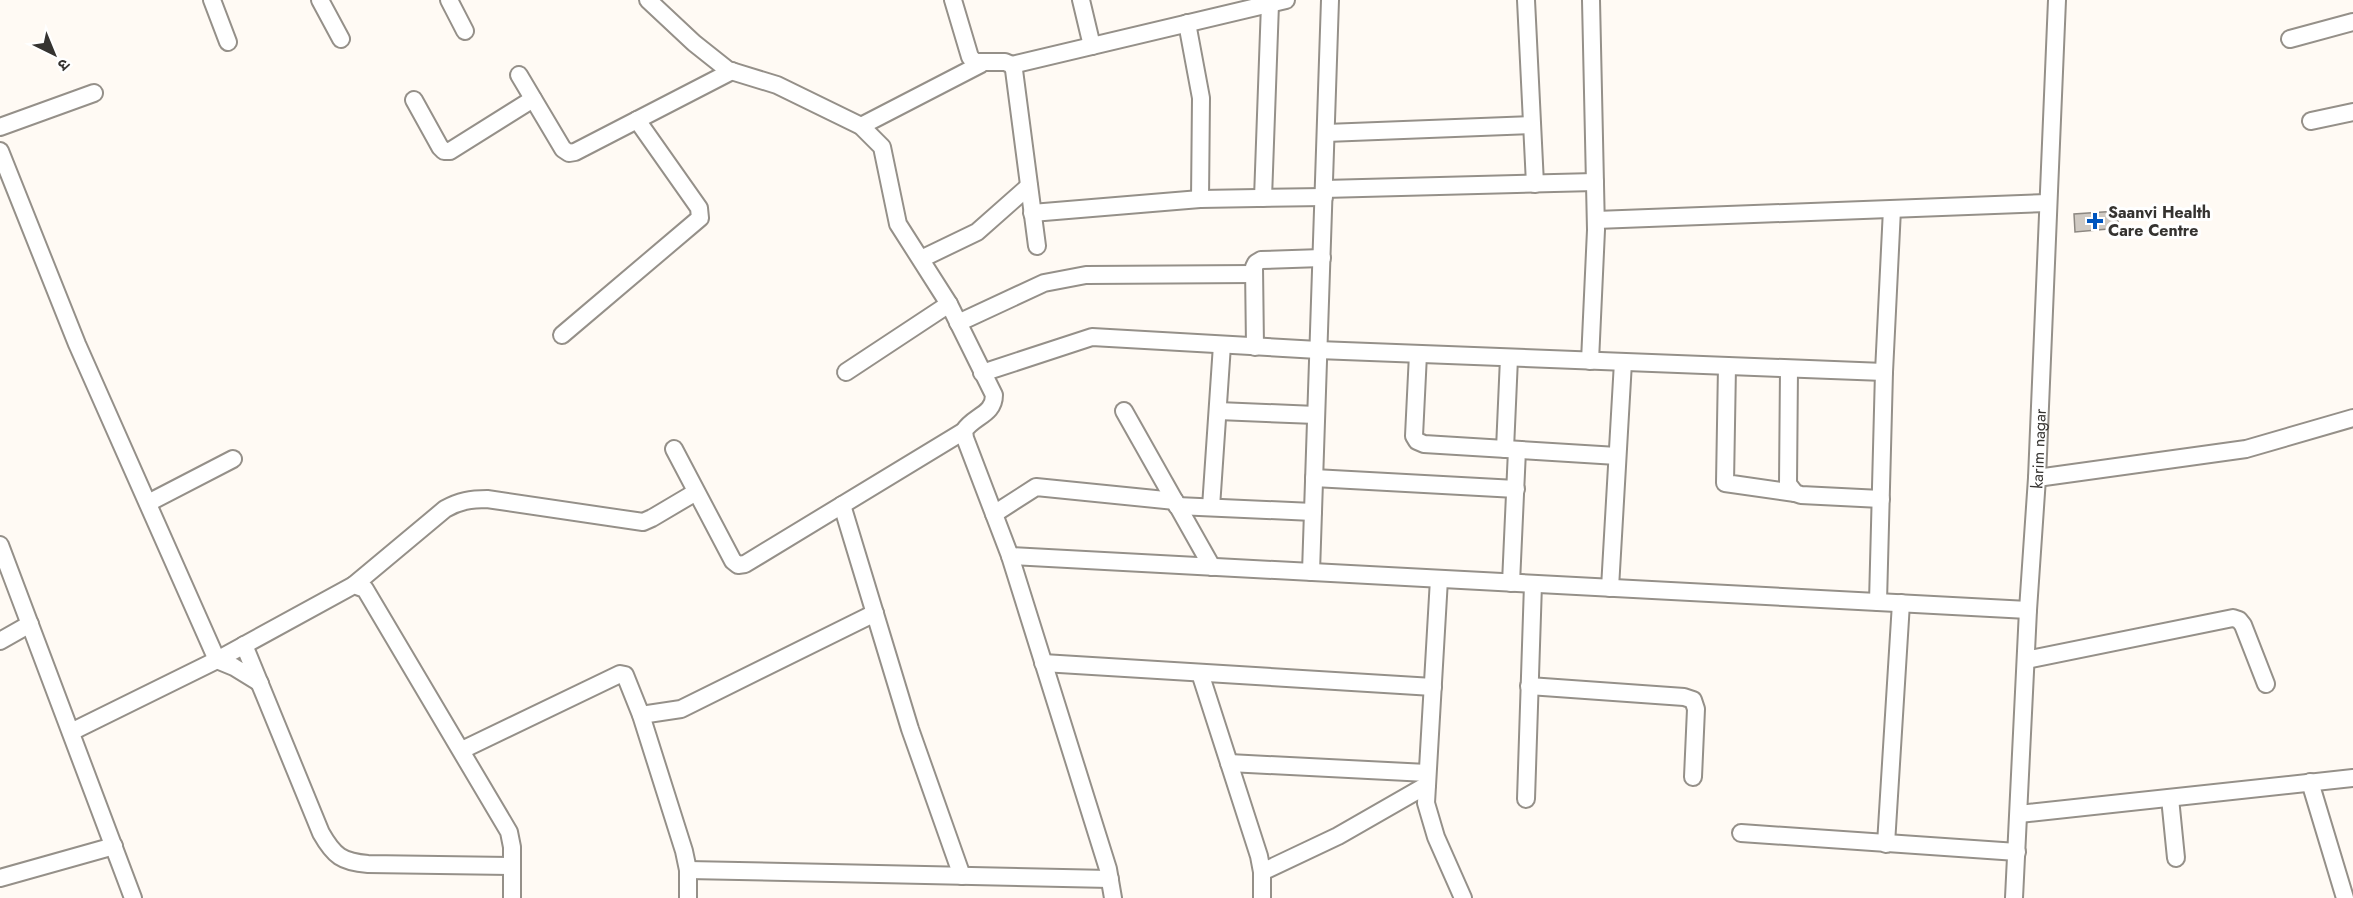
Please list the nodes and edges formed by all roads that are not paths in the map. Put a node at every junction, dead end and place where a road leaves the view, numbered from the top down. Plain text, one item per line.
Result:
1 (212, 0) edge
2 (320, 0) edge
3 (449, 0) edge
4 (648, 0) edge
5 (953, 0) edge
6 (1081, 0) edge
7 (1330, 0) edge
8 (1526, 0) edge
9 (1591, 0) edge
10 (2057, 0) edge
11 (1278, 2) edge
12 (1236, 6) edge
13 (2353, 22) edge
14 (1187, 23) junction
15 (465, 31) dead end
16 (341, 39) dead end
17 (2290, 39) dead end
18 (228, 42) dead end
19 (1092, 46) junction
20 (981, 64) junction
21 (1012, 65) junction
22 (732, 71) junction
23 (519, 75) dead end
24 (94, 93) dead end
25 (414, 99) dead end
26 (533, 99) junction
27 (2353, 112) edge
28 (637, 120) junction
29 (2311, 120) dead end
30 (1532, 124) junction
31 (861, 126) junction
32 (0, 128) edge
33 (1326, 133) junction
34 (0, 151) edge
35 (1594, 182) junction
36 (1535, 183) junction
37 (1029, 186) junction
38 (1324, 193) junction
39 (1263, 198) junction
40 (1200, 199) junction
41 (2048, 203) junction
42 (1892, 209) junction
43 (1032, 213) junction
44 (1596, 220) junction
45 (1037, 246) dead end
46 (1322, 258) junction
47 (921, 259) junction
48 (1254, 274) junction
49 (949, 304) junction
50 (958, 323) junction
51 (562, 335) dead end
52 (1222, 345) junction
53 (1255, 346) junction
54 (1318, 350) junction
55 (1418, 354) junction
56 (1509, 358) junction
57 (1590, 361) junction
58 (1623, 362) junction
59 (1727, 366) junction
60 (1789, 369) junction
61 (846, 372) dead end
62 (1884, 372) junction
63 (982, 373) junction
64 (1124, 411) dead end
65 (1218, 411) junction
66 (1316, 415) junction
67 (2353, 418) edge
68 (964, 431) junction
69 (674, 449) dead end
70 (1511, 449) junction
71 (1617, 456) junction
72 (233, 459) dead end
73 (1314, 478) junction
74 (2037, 478) junction
75 (1516, 489) junction
76 (696, 492) junction
77 (1796, 493) junction
78 (1881, 499) junction
79 (148, 503) junction
80 (1176, 503) junction
81 (842, 505) junction
82 (1211, 507) junction
83 (1313, 512) junction
84 (994, 514) junction
85 (0, 545) edge
86 (1010, 556) junction
87 (1212, 567) junction
88 (1311, 572) junction
89 (1439, 579) junction
90 (1511, 583) junction
91 (1533, 584) junction
92 (354, 585) junction
93 (1610, 588) junction
94 (1878, 602) junction
95 (1901, 603) junction
96 (2028, 610) junction
97 (875, 613) junction
98 (30, 624) junction
99 (0, 641) edge
100 (244, 645) junction
101 (217, 660) junction
102 (2026, 660) junction
103 (1043, 663) junction
104 (1200, 673) junction
105 (260, 683) junction
106 (2265, 684) dead end
107 (1529, 686) junction
108 (1433, 687) junction
109 (641, 716) junction
110 (71, 732) junction
111 (462, 750) junction
112 (1229, 763) junction
113 (1693, 777) dead end
114 (2353, 778) edge
115 (1427, 779) junction
116 (2310, 782) junction
117 (2170, 798) junction
118 (1526, 799) dead end
119 (2019, 814) junction
120 (1741, 833) dead end
121 (1886, 844) junction
122 (114, 846) junction
123 (2017, 852) junction
124 (2176, 858) dead end
125 (512, 866) junction
126 (688, 870) junction
127 (1262, 872) junction
128 (962, 876) junction
129 (0, 878) edge
130 (1110, 879) junction
131 (133, 898) edge
132 (512, 898) edge
133 (688, 898) edge
134 (1113, 898) edge
135 (1262, 898) edge
136 (1463, 898) edge
137 (2014, 898) edge
138 (2345, 898) edge

1 - 18 street
2 - 16 street
3 - 15 street
4 - 22 street
5 - 20 street
6 - 19 street
7 - 33 street
8 - 30 street
9 - 35 street
10 - 41 street, karim nagar
11 - 12 street
11 - 39 street
12 - 14 street
13 - 17 street
14 - 19 street
14 - 40 street
19 - 21 street
20 - 21 street
20 - 31 street
21 - 37 street
22 - 28 street
22 - 31 street
23 - 26 street
24 - 32 street
25 - 26 street
26 - 28 street
27 - 29 street
28 - 51 street
30 - 33 street
30 - 36 street
31 - 47 street
33 - 38 street
34 - 79 street
35 - 36 street
35 - 44 street
36 - 38 street
37 - 43 street
37 - 47 street
38 - 39 street
38 - 46 street
39 - 40 street
40 - 43 street
41 - 42 street
41 - 74 street, karim nagar
42 - 44 street
42 - 62 street
43 - 45 street
44 - 57 street
46 - 48 street
46 - 54 street
47 - 49 street
48 - 50 street
48 - 53 street
49 - 50 street
49 - 61 street
50 - 63 street
52 - 53 street
52 - 63 street
52 - 65 street
53 - 54 street
54 - 55 street
54 - 66 street
55 - 56 street
55 - 70 street
56 - 57 street
56 - 70 street
57 - 58 street
58 - 59 street
58 - 71 street
59 - 60 street
59 - 77 street
60 - 62 street
60 - 77 street
62 - 78 street
63 - 68 street
64 - 80 street
65 - 66 street
65 - 82 street
66 - 73 street
67 - 74 street
68 - 81 street
68 - 84 street
69 - 76 street
70 - 71 street
70 - 75 street
71 - 93 street
72 - 79 street
73 - 75 street
73 - 83 street
74 - 96 street, karim nagar
75 - 90 street
76 - 81 street
76 - 92 street
77 - 78 street
78 - 94 street
79 - 101 street
80 - 82 street
80 - 84 street
80 - 87 street
81 - 97 street
82 - 83 street
83 - 88 street
84 - 86 street
85 - 98 street
86 - 87 street
86 - 103 street
87 - 88 street
88 - 89 street
89 - 90 street
89 - 108 street
90 - 91 street
91 - 93 street
91 - 107 street
92 - 100 street
92 - 111 street
93 - 94 street
94 - 95 street
95 - 96 street
95 - 121 street
96 - 102 street, karim nagar
97 - 109 street
97 - 128 street
98 - 99 street
98 - 110 street
100 - 101 street
100 - 105 street
101 - 105 street
101 - 110 street
102 - 106 street
102 - 119 street, karim nagar
103 - 104 street
103 - 130 street
104 - 108 street
104 - 112 street
105 - 125 street
107 - 113 street
107 - 118 street
108 - 115 street
109 - 111 street
109 - 126 street
110 - 122 street
111 - 125 street
112 - 115 street
112 - 127 street
114 - 116 street
115 - 127 street
115 - 136 street
116 - 117 street
116 - 138 street
117 - 119 street
117 - 124 street
119 - 123 street, karim nagar
120 - 121 street
121 - 123 street
122 - 129 street
122 - 131 street
123 - 137 street, karim nagar
125 - 132 street
126 - 128 street
126 - 133 street
127 - 135 street
128 - 130 street
130 - 134 street

